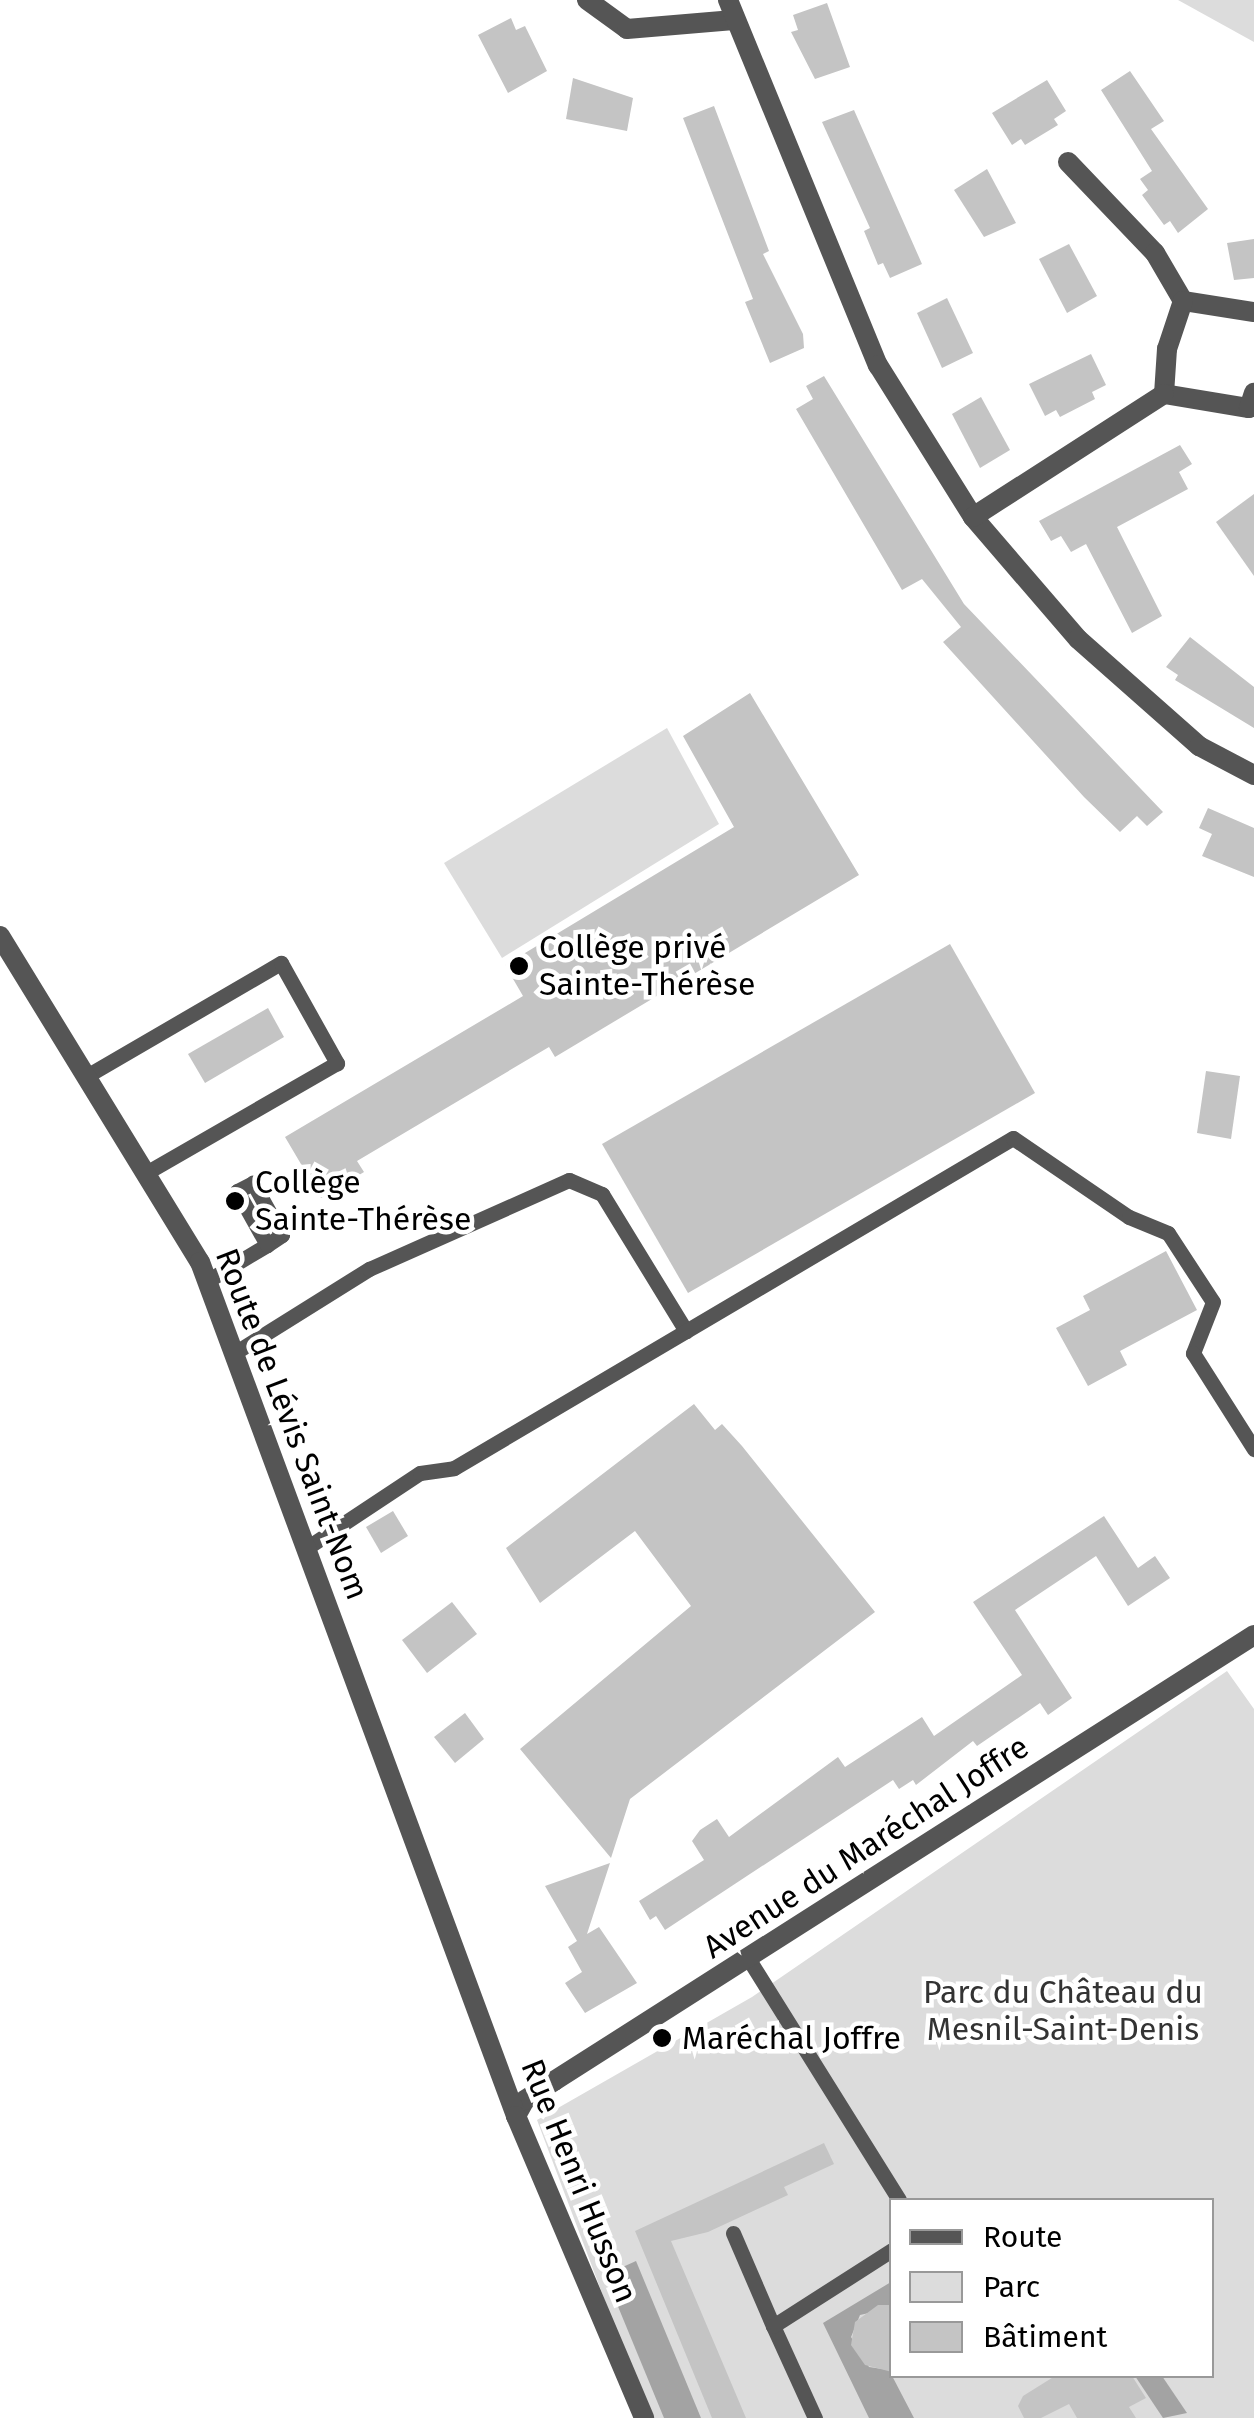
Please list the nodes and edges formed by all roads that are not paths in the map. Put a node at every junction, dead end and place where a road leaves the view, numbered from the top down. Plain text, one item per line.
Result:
1 (587, 0) edge
2 (731, 10) edge
3 (1068, 162) dead end
4 (1184, 301) junction
5 (1254, 312) edge
6 (1164, 394) junction
7 (1252, 406) edge
8 (973, 516) junction
9 (1254, 776) edge
10 (0, 936) edge
11 (90, 1074) junction
12 (149, 1171) junction
13 (267, 1245) junction
14 (207, 1281) junction
15 (686, 1331) junction
16 (236, 1352) junction
17 (1254, 1450) edge
18 (308, 1546) junction
19 (1254, 1635) edge
20 (748, 1958) junction
21 (464, 1965) joint
22 (516, 2116) junction
23 (898, 2198) edge
24 (733, 2233) dead end
25 (889, 2252) edge
26 (774, 2326) junction
27 (644, 2418) edge
28 (815, 2418) edge

1 - 2 street
2 - 8 street
3 - 4 street
4 - 5 street
4 - 6 street
6 - 7 street
6 - 8 street
8 - 9 street
10 - 11 street, Route de Lévis Saint-Nom
11 - 12 street, Route de Lévis Saint-Nom
11 - 12 lane
12 - 14 street, Route de Lévis Saint-Nom
13 - 13 lane
13 - 14 lane
14 - 16 street, Route de Lévis Saint-Nom
15 - 16 lane
15 - 17 lane
15 - 18 lane
16 - 18 street, Route de Lévis Saint-Nom
18 - 21 street, Route de Lévis Saint-Nom
19 - 20 street, Avenue du Maréchal Joffre
20 - 22 street, Avenue du Maréchal Joffre
20 - 23 lane
21 - 22 street, Rue Henri Husson
22 - 27 street, Rue Henri Husson
24 - 26 lane
25 - 26 lane
26 - 28 lane

